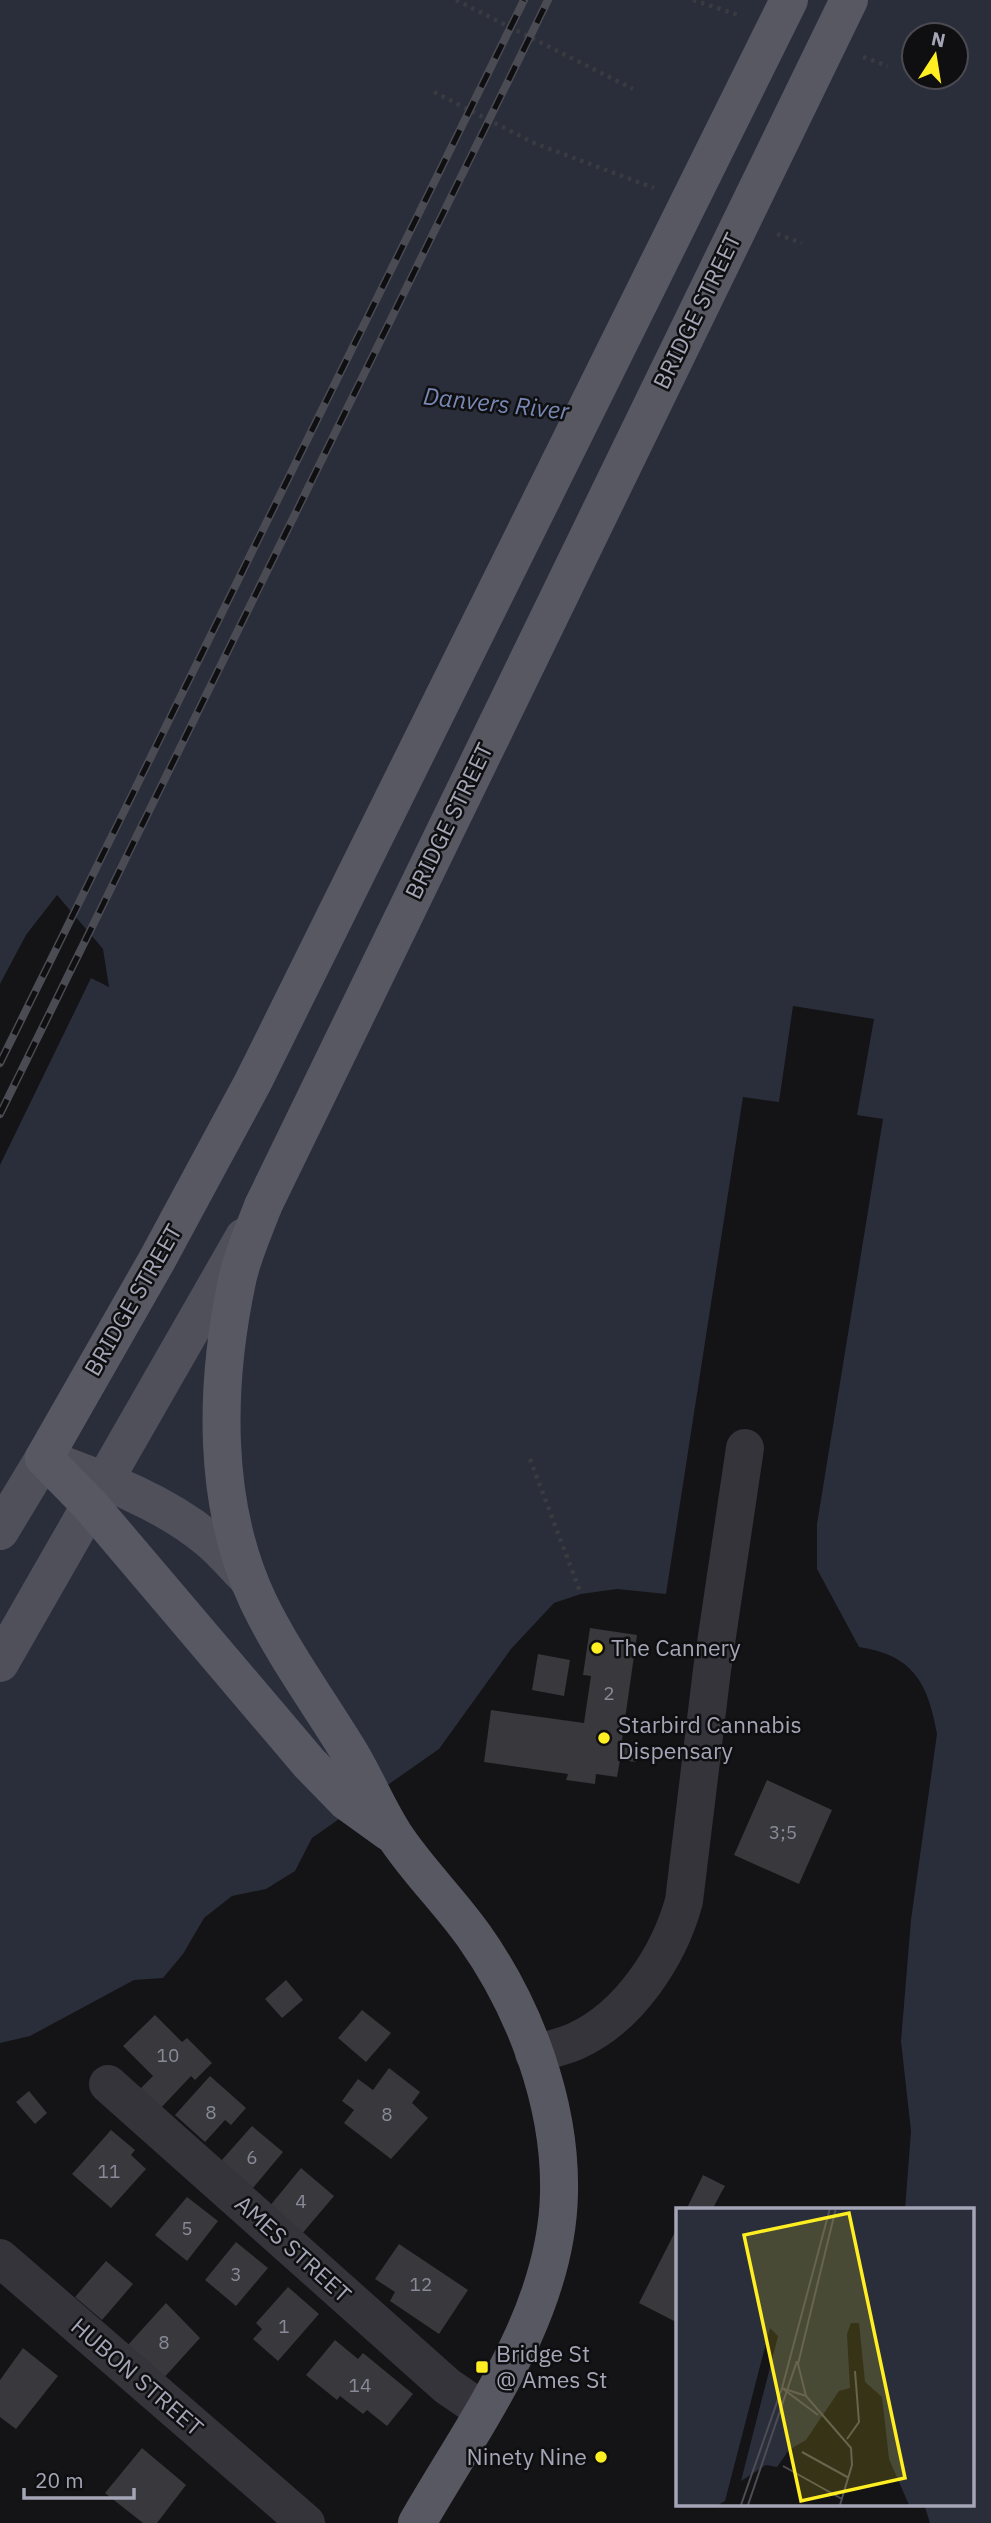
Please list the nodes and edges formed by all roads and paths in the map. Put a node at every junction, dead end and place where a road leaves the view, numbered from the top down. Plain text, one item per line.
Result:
1 (456, 0) edge
2 (789, 0) edge
3 (849, 0) edge
4 (633, 89) dead end
5 (434, 92) dead end
6 (662, 191) dead end
7 (764, 229) dead end
8 (802, 243) dead end
9 (263, 1206) junction
10 (745, 1448) dead end
11 (44, 1458) junction
12 (530, 1459) dead end
13 (97, 1492) junction
14 (0, 1531) edge
15 (249, 1580) junction
16 (581, 1594) dead end
17 (0, 1663) edge
18 (396, 1838) junction
19 (534, 2054) junction
20 (108, 2084) dead end
21 (0, 2258) edge
22 (482, 2410) junction
23 (306, 2523) edge
24 (417, 2523) edge

1 - 4 path
2 - 11 highway, BRIDGE STREET, bridge
3 - 9 highway, BRIDGE STREET, bridge
5 - 6 path
7 - 8 path
9 - 13 main road
9 - 15 highway, BRIDGE STREET
10 - 19 street
11 - 13 highway, BRIDGE STREET
11 - 14 main road
12 - 16 path
13 - 15 main road, BRIDGE STREET
13 - 17 main road
13 - 18 highway, BRIDGE STREET
15 - 18 highway, BRIDGE STREET
18 - 19 highway, BRIDGE STREET
19 - 22 highway, BRIDGE STREET
20 - 22 street, AMES STREET
21 - 23 street, HUBON STREET
22 - 24 highway, BRIDGE STREET

